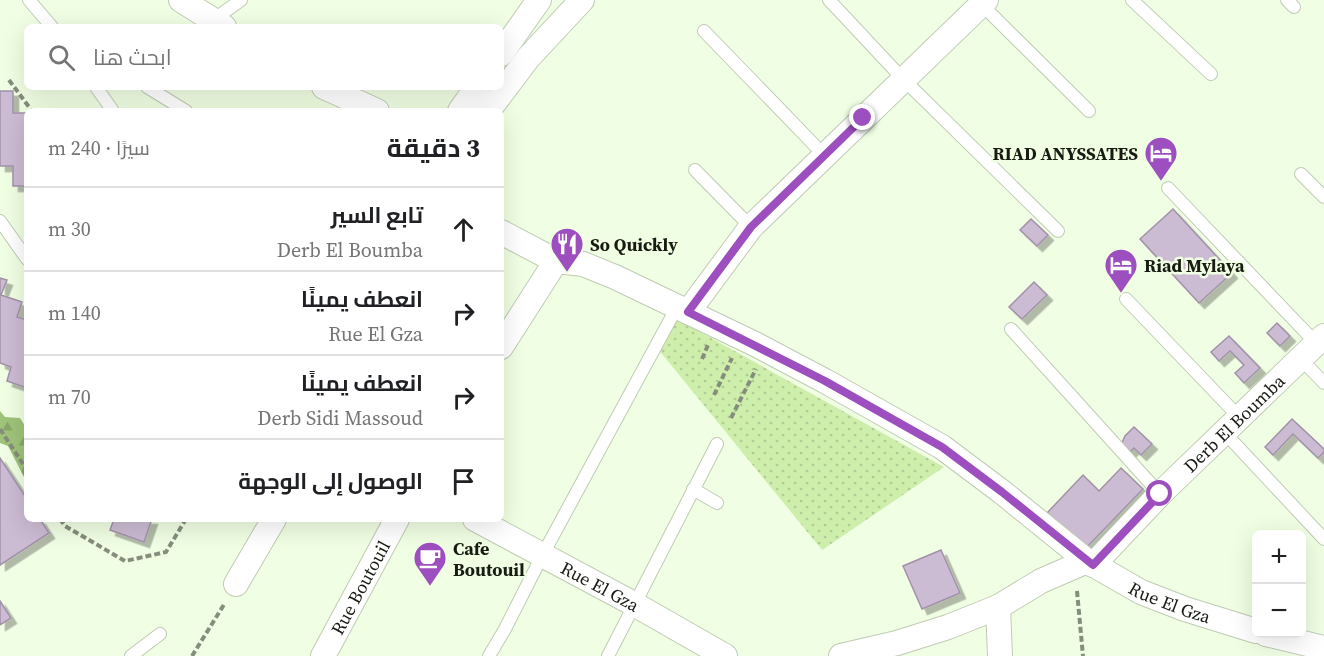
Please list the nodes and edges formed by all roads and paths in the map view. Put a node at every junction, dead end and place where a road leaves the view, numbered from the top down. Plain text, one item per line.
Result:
1 (29, 0) edge
2 (181, 0) edge
3 (241, 0) edge
4 (539, 0) edge
5 (582, 0) edge
6 (829, 0) edge
7 (1132, 0) edge
8 (982, 2) edge
9 (49, 24) edge
10 (218, 24) edge
11 (704, 31) dead end
12 (504, 50) edge
13 (1211, 74) dead end
14 (903, 79) junction
15 (9, 80) dead end
16 (98, 90) edge
17 (152, 90) edge
18 (318, 90) edge
19 (331, 90) edge
20 (475, 90) edge
21 (504, 90) edge
22 (504, 90) edge
23 (30, 108) edge
24 (111, 108) edge
25 (181, 108) edge
26 (337, 108) edge
27 (370, 108) edge
28 (462, 108) edge
29 (490, 108) edge
30 (1089, 111) dead end
31 (824, 155) junction
32 (695, 170) dead end
33 (1301, 174) dead end
34 (1168, 188) dead end
35 (1324, 197) edge
36 (0, 221) edge
37 (751, 227) junction
38 (1058, 231) dead end
39 (504, 234) edge
40 (24, 255) edge
41 (556, 261) junction
42 (1126, 299) dead end
43 (683, 309) junction
44 (1011, 329) dead end
45 (504, 342) edge
46 (710, 342) dead end
47 (1314, 346) edge
48 (766, 350) junction
49 (734, 355) dead end
50 (702, 359) dead end
51 (1324, 383) edge
52 (714, 395) dead end
53 (731, 418) dead end
54 (1232, 425) junction
55 (0, 429) edge
56 (717, 444) dead end
57 (24, 465) edge
58 (693, 489) junction
59 (1160, 494) junction
60 (717, 503) dead end
61 (62, 522) edge
62 (184, 522) edge
63 (272, 522) edge
64 (395, 522) edge
65 (480, 522) edge
66 (1324, 539) edge
67 (542, 556) junction
68 (1085, 564) junction
69 (236, 585) joint
70 (634, 604) junction
71 (998, 607) junction
72 (1252, 629) edge
73 (160, 634) dead end
74 (1285, 638) edge
75 (1324, 648) edge
76 (720, 655) edge
77 (131, 656) edge
78 (192, 656) edge
79 (323, 656) edge
80 (489, 656) edge
81 (608, 656) edge
82 (841, 656) edge
83 (1000, 656) edge
84 (1083, 656) edge

1 - 9 lane
2 - 10 street
3 - 10 lane
4 - 12 street
5 - 22 street
6 - 14 lane
7 - 13 lane
8 - 14 street
8 - 30 lane
11 - 31 lane
14 - 31 street
14 - 38 lane
15 - 23 path
16 - 24 lane
17 - 25 lane
18 - 26 street
19 - 27 street
20 - 28 street
21 - 29 street
31 - 37 street
32 - 37 lane
33 - 35 lane
34 - 47 lane
36 - 40 lane
37 - 43 street
39 - 41 street, Rue El Gza
41 - 43 street, Rue El Gza
41 - 45 street
42 - 54 lane
43 - 48 street, Rue El Gza
43 - 67 lane
44 - 59 lane
46 - 50 path
47 - 51 lane
47 - 54 street, Derb El Boumba
48 - 53 path
48 - 68 street, Rue El Gza
49 - 52 path
54 - 59 street, Derb El Boumba
54 - 66 lane
55 - 57 path
56 - 58 lane
58 - 60 lane
58 - 70 lane
59 - 68 street, Derb El Boumba
61 - 62 path
63 - 69 street
64 - 79 street, Rue Boutouil
65 - 67 street, Rue El Gza
67 - 70 street, Rue El Gza
67 - 80 lane
68 - 71 street
68 - 72 street, Rue El Gza
68 - 84 path
69 - 78 path
70 - 76 street, Rue El Gza
70 - 81 lane
71 - 82 street
71 - 83 street
73 - 77 lane
74 - 75 street

